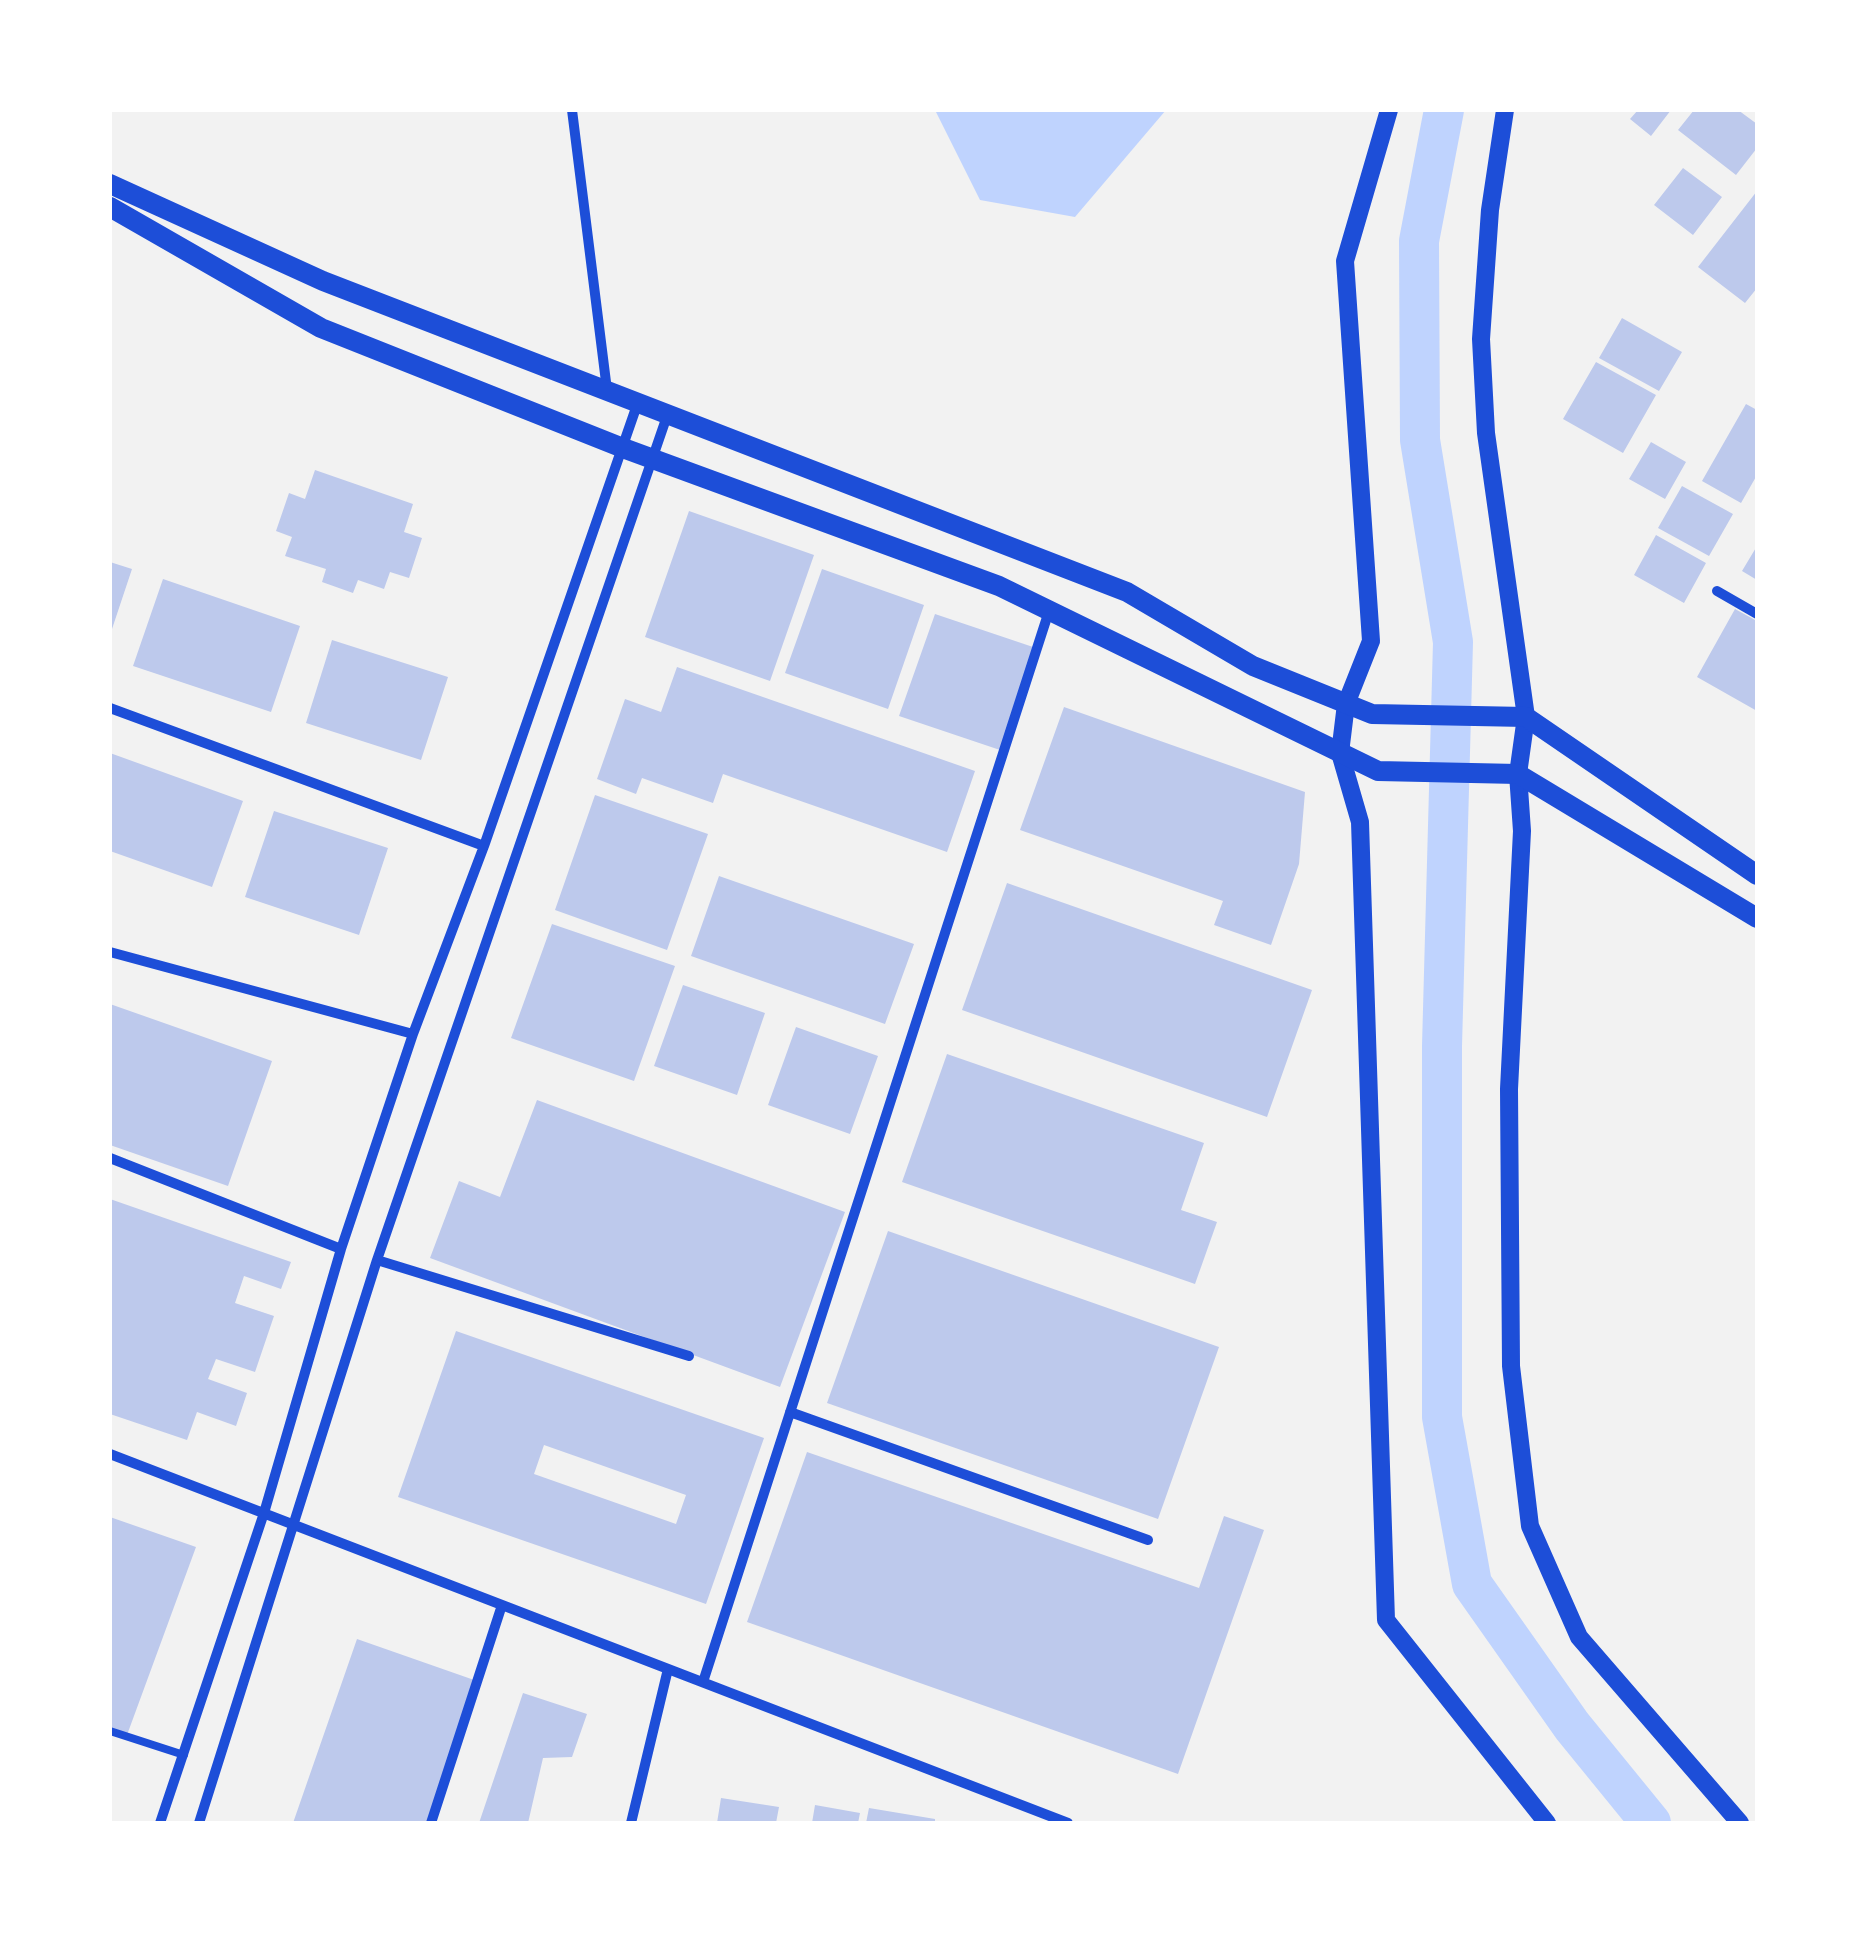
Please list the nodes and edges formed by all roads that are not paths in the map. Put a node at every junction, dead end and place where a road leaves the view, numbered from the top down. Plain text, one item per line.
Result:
1 (572, 110) edge
2 (1389, 110) edge
3 (1505, 110) edge
4 (110, 184) edge
5 (110, 207) edge
6 (607, 391) junction
7 (637, 405) junction
8 (667, 416) junction
9 (623, 448) junction
10 (652, 459) junction
11 (1717, 591) dead end
12 (1050, 610) junction
13 (1757, 614) edge
14 (1346, 704) junction
15 (110, 708) edge
16 (1526, 716) junction
17 (1340, 753) junction
18 (1512, 774) junction
19 (484, 846) junction
20 (1757, 875) edge
21 (1757, 918) edge
22 (110, 952) edge
23 (413, 1034) junction
24 (110, 1158) edge
25 (341, 1249) junction
26 (378, 1260) junction
27 (689, 1356) dead end
28 (790, 1412) junction
29 (110, 1454) edge
30 (264, 1513) junction
31 (294, 1525) junction
32 (1148, 1540) dead end
33 (502, 1606) junction
34 (668, 1669) junction
35 (702, 1682) junction
36 (110, 1731) edge
37 (184, 1755) junction
38 (160, 1823) edge
39 (199, 1823) edge
40 (431, 1823) edge
41 (631, 1823) edge
42 (1068, 1823) edge
43 (1547, 1823) edge
44 (1740, 1823) edge

1 - 6 street
2 - 14 street
3 - 16 street
4 - 6 main road
5 - 9 main road
6 - 7 main road
7 - 8 main road
7 - 9 street
8 - 10 street
8 - 14 main road
9 - 10 main road
9 - 19 street
10 - 12 main road
10 - 26 street
11 - 13 street
12 - 17 main road
12 - 28 street
14 - 16 main road
14 - 17 street
15 - 19 street
16 - 18 street
16 - 20 main road
17 - 18 main road
17 - 43 street
18 - 21 main road
18 - 44 street
19 - 23 street
22 - 23 street
23 - 25 street
24 - 25 street
25 - 30 street
26 - 27 street
26 - 31 street
28 - 32 street
28 - 35 street
29 - 30 street
30 - 31 street
30 - 37 street
31 - 33 street
31 - 39 street
33 - 34 street
33 - 40 street
34 - 35 street
34 - 41 street
35 - 42 street
36 - 37 lane
37 - 38 street

